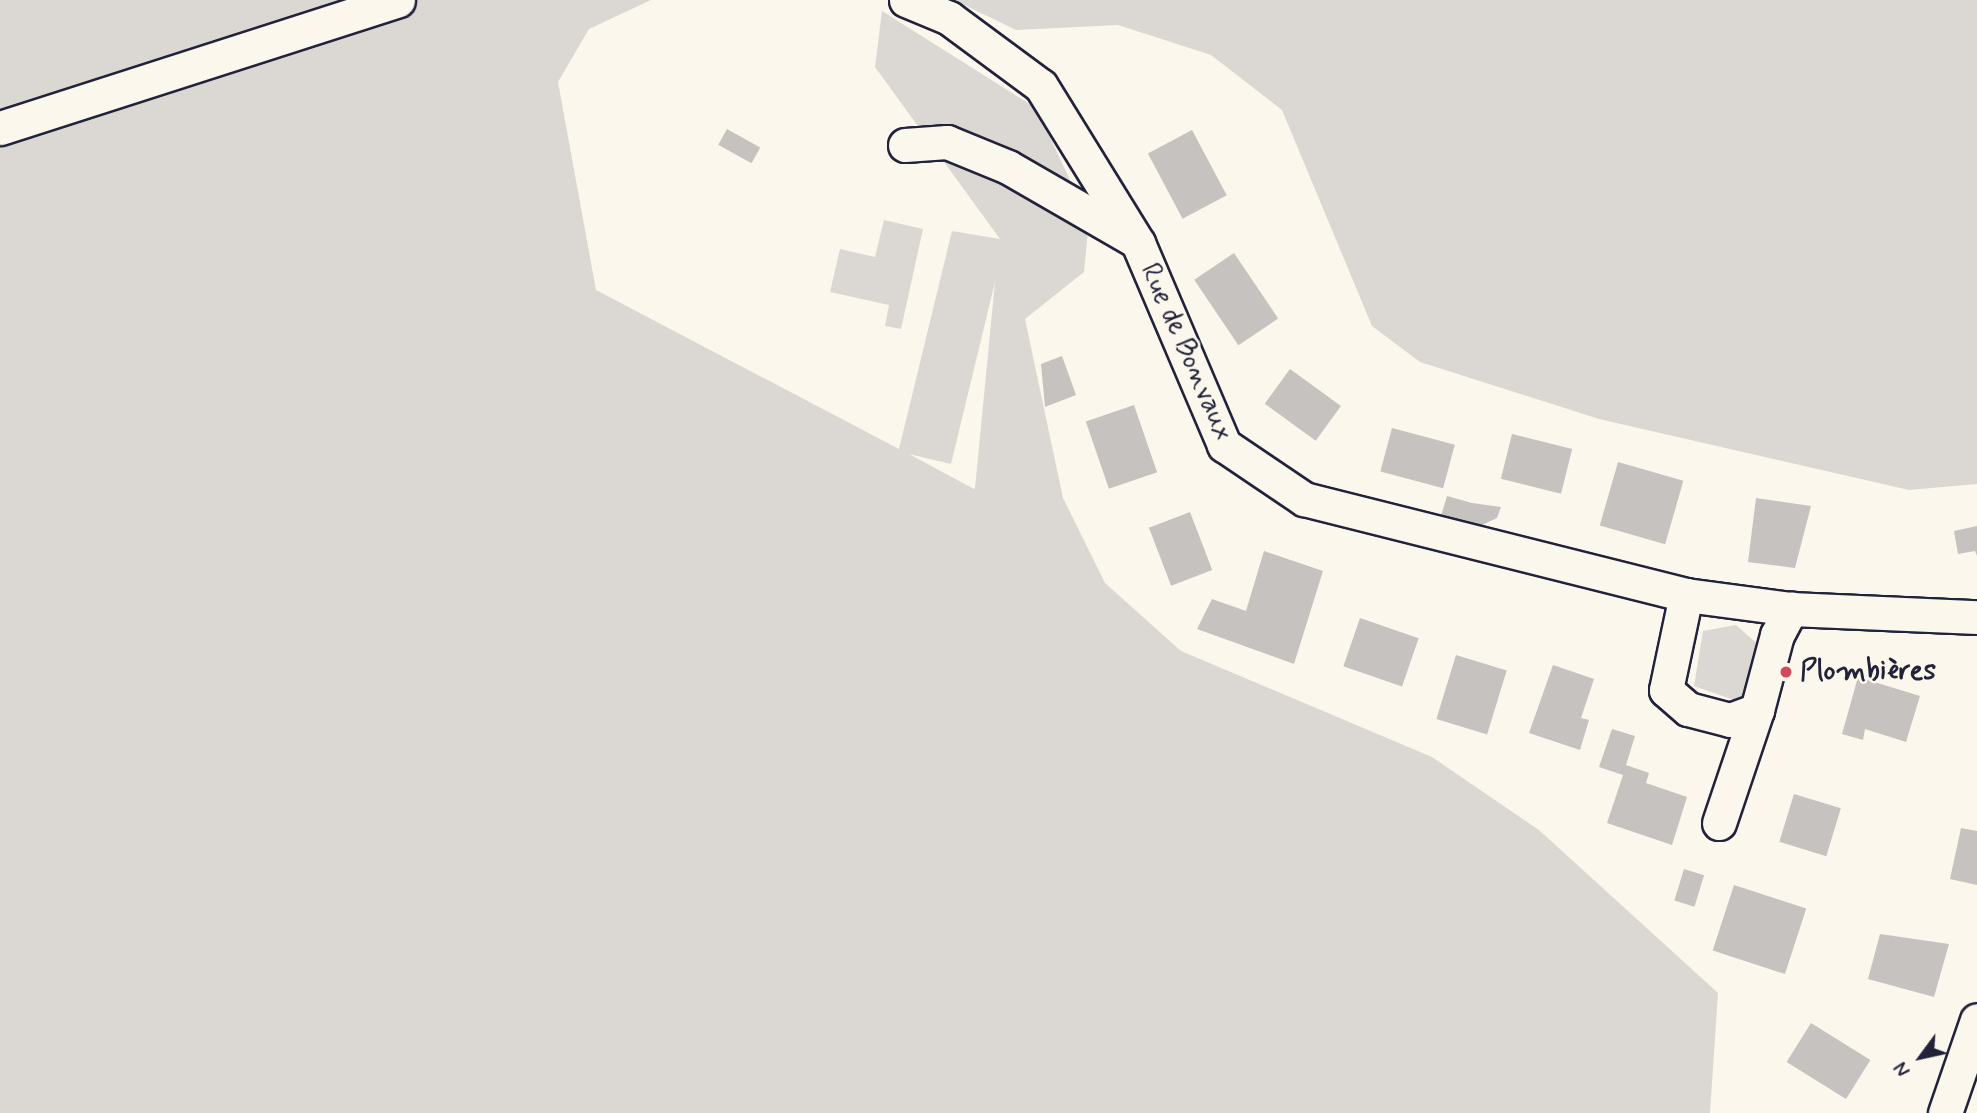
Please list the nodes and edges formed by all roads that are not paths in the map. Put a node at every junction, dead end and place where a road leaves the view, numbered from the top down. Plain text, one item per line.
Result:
1 (398, 0) edge
2 (906, 0) edge
3 (0, 128) edge
4 (905, 145) dead end
5 (1138, 243) junction
6 (1686, 595) junction
7 (1791, 609) junction
8 (1977, 617) edge
9 (1757, 710) junction
10 (1719, 823) dead end
11 (1977, 1020) edge
12 (1944, 1113) edge

1 - 3 street
2 - 5 street, Rue de Bonvaux
4 - 5 street
5 - 6 street, Rue de Bonvaux
6 - 7 street, Rue de Bonvaux
6 - 9 street
7 - 8 street, Rue de Bonvaux
7 - 9 street
9 - 10 street
11 - 12 street

